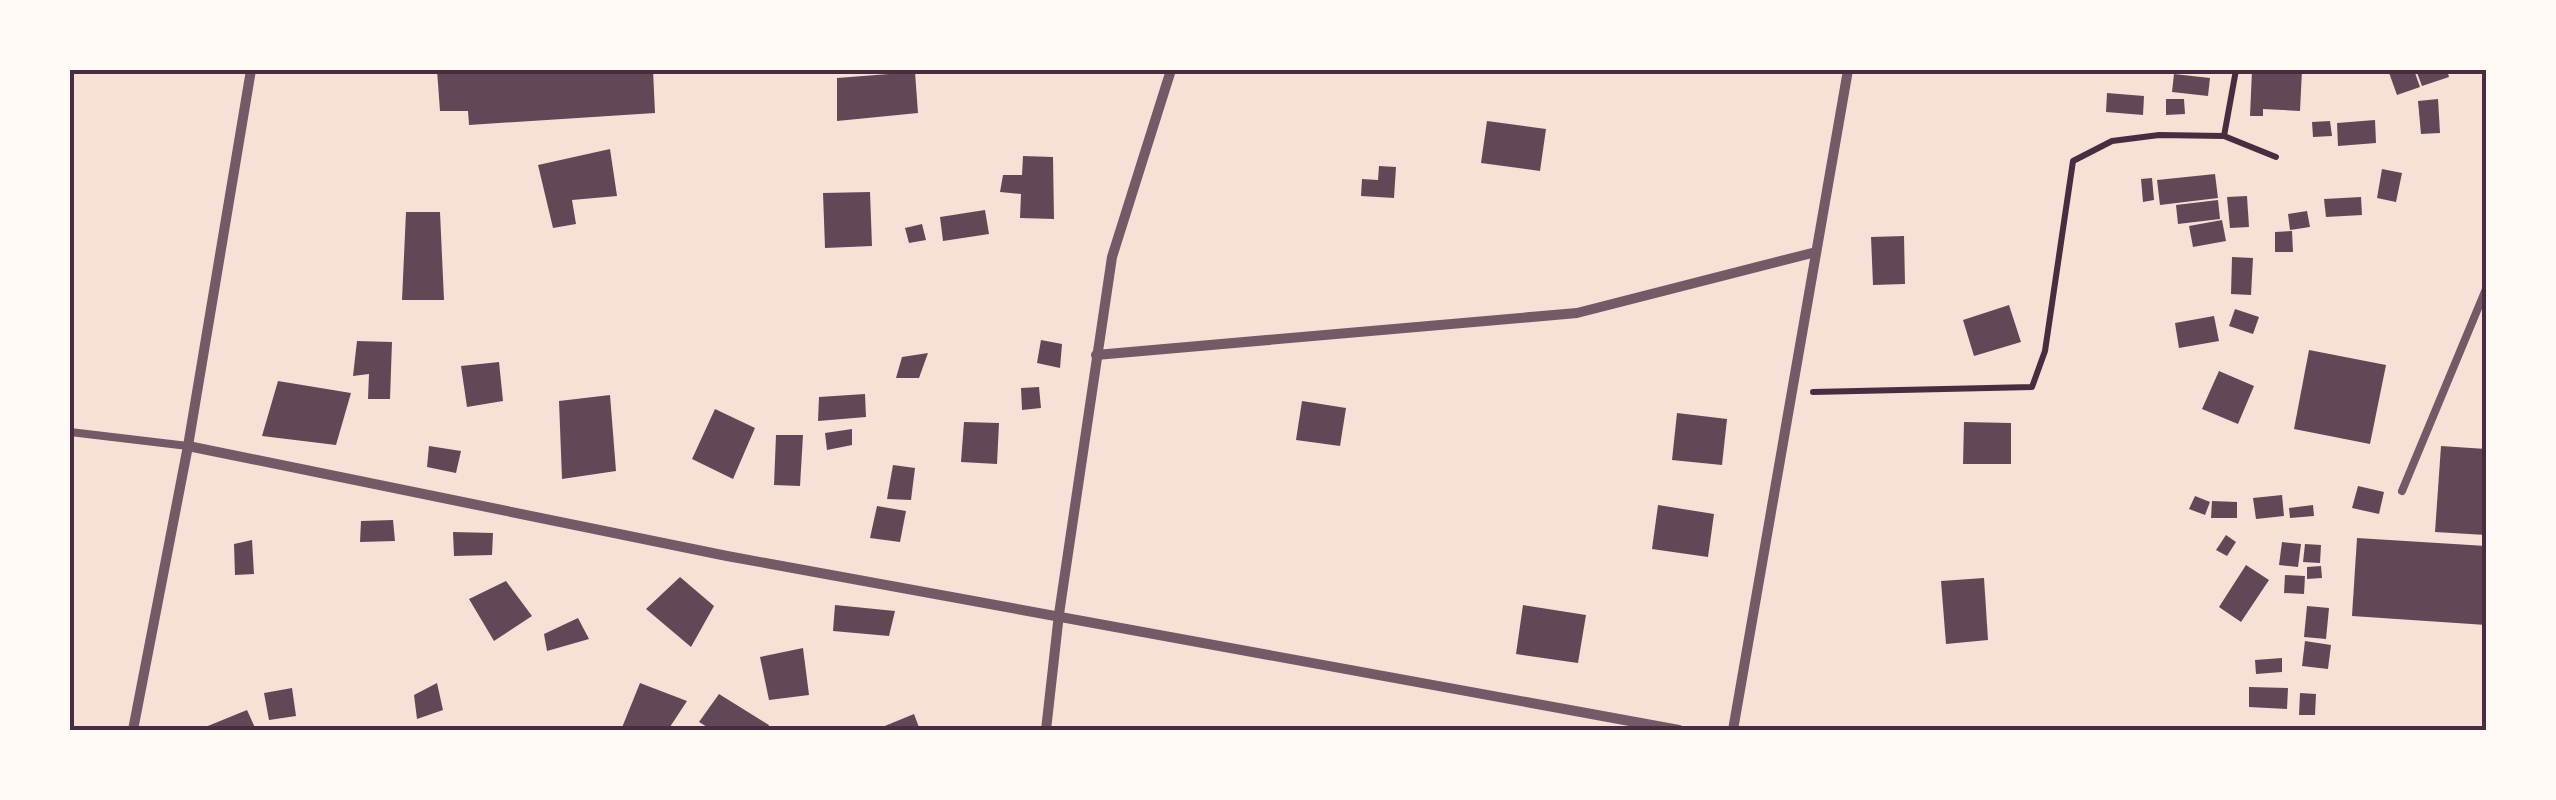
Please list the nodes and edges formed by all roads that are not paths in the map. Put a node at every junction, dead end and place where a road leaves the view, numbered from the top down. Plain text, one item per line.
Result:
1 (251, 70) edge
2 (1171, 70) edge
3 (1848, 70) edge
4 (1816, 252) junction
5 (2486, 289) edge
6 (1096, 355) junction
7 (70, 432) edge
8 (188, 446) junction
9 (2402, 492) dead end
10 (1059, 614) junction
11 (134, 730) edge
12 (1046, 730) edge
13 (1678, 730) edge
14 (1733, 730) edge

1 - 8 street
2 - 6 street
3 - 4 street
4 - 6 street
4 - 14 street
5 - 9 lane
6 - 10 street
7 - 8 lane
8 - 10 street
8 - 11 street
10 - 12 street
10 - 13 street

